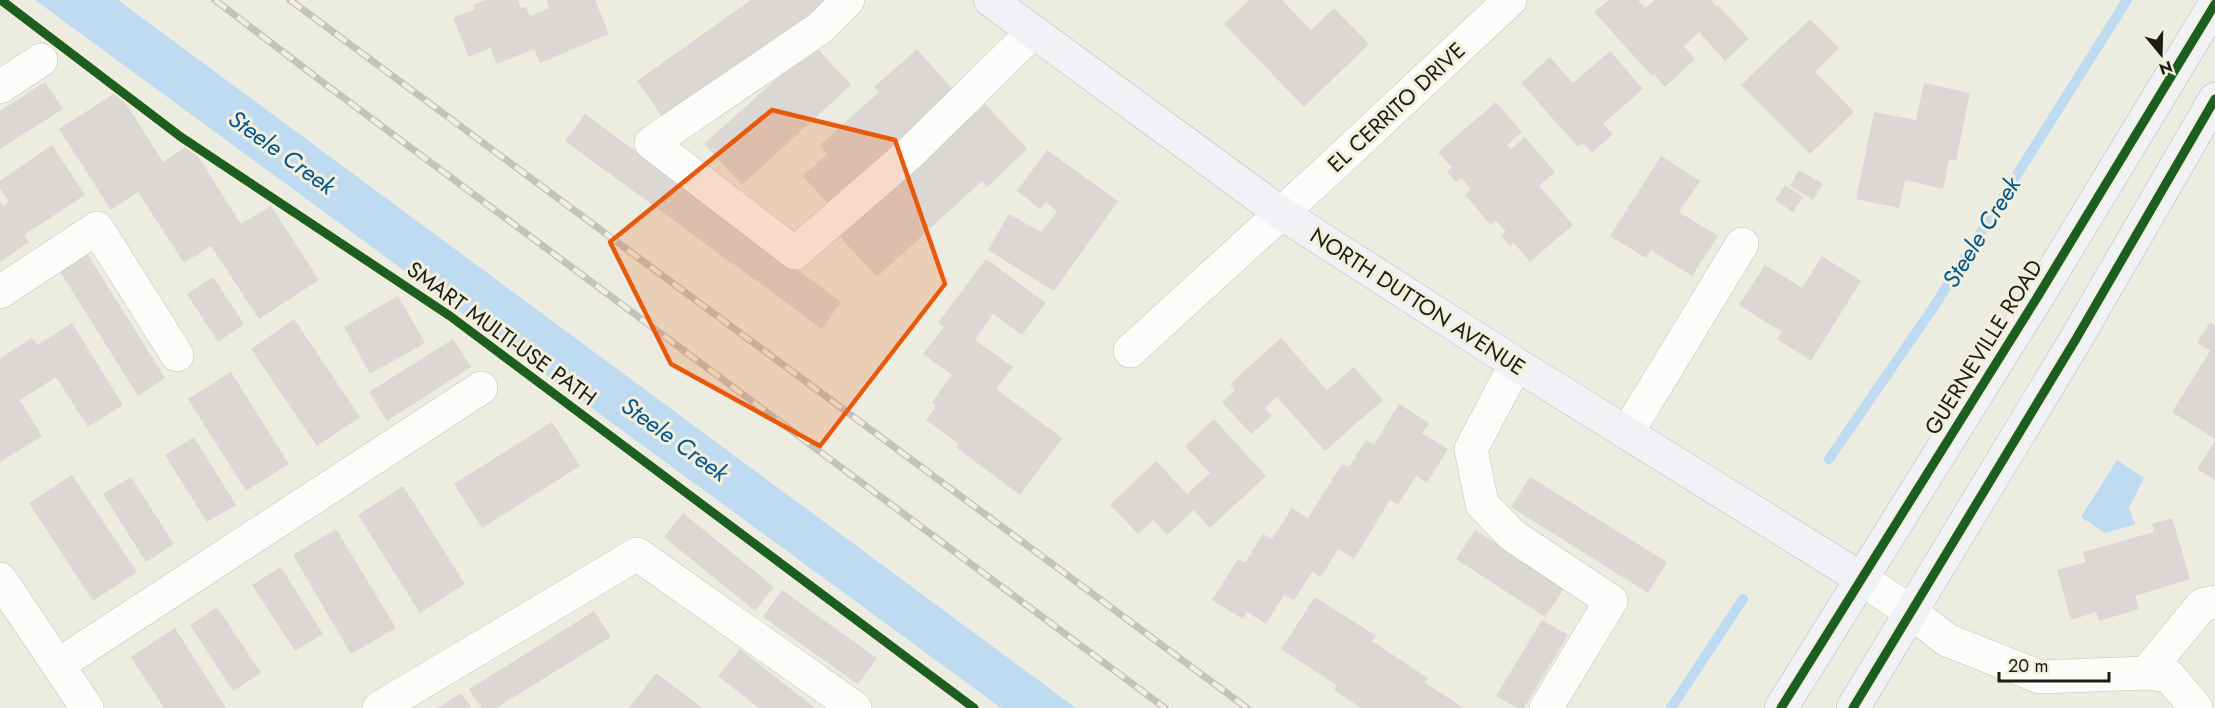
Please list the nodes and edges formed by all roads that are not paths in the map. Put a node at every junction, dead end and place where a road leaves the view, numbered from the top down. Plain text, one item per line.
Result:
1 (848, 0) edge
2 (990, 0) edge
3 (1510, 0) edge
4 (2215, 4) edge
5 (1033, 33) junction
6 (41, 60) dead end
7 (0, 87) edge
8 (2215, 99) edge
9 (1281, 213) junction
10 (1742, 243) dead end
11 (0, 292) edge
12 (1130, 351) dead end
13 (177, 355) dead end
14 (1516, 364) junction
15 (481, 388) dead end
16 (1627, 433) junction
17 (0, 579) edge
18 (1862, 579) junction
19 (2215, 602) edge
20 (1911, 612) junction
21 (58, 665) junction
22 (2146, 673) junction
23 (87, 708) edge
24 (379, 708) edge
25 (855, 708) edge
26 (1546, 708) edge
27 (1781, 708) edge
28 (1853, 708) edge
29 (2196, 708) edge

1 - 5 street
2 - 5 main road, NORTH DUTTON AVENUE
3 - 9 street, EL CERRITO DRIVE
4 - 18 main road, GUERNEVILLE ROAD
5 - 9 main road, NORTH DUTTON AVENUE
6 - 7 street
8 - 20 main road
9 - 12 street, EL CERRITO DRIVE
9 - 14 main road, NORTH DUTTON AVENUE
10 - 16 street
11 - 13 street
14 - 16 main road, NORTH DUTTON AVENUE
14 - 26 street
15 - 21 street
16 - 18 main road, NORTH DUTTON AVENUE
17 - 21 street
18 - 20 street
18 - 27 main road, GUERNEVILLE ROAD
19 - 22 street
20 - 22 street
20 - 28 main road
21 - 23 street
22 - 29 street
24 - 25 street

